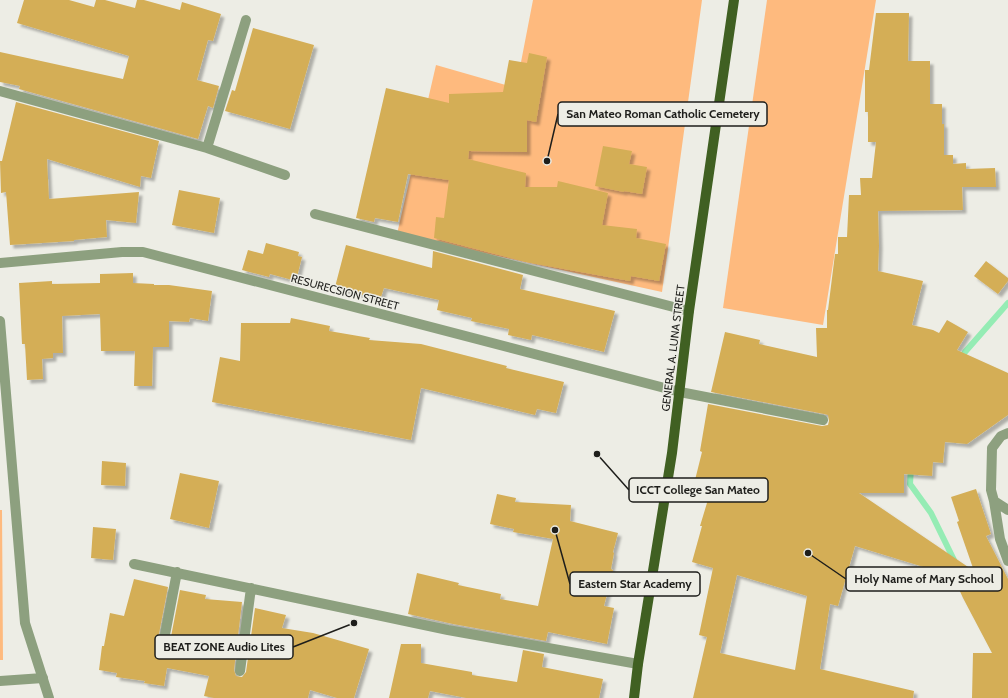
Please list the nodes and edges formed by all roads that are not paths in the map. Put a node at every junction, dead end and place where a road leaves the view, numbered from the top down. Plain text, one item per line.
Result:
1 (734, 0) edge
2 (246, 20) dead end
3 (0, 91) edge
4 (207, 148) junction
5 (285, 175) dead end
6 (315, 214) dead end
7 (0, 263) edge
8 (689, 311) junction
9 (0, 321) edge
10 (680, 392) junction
11 (823, 420) dead end
12 (1008, 433) edge
13 (994, 501) junction
14 (1008, 510) edge
15 (1008, 560) edge
16 (134, 564) dead end
17 (177, 572) junction
18 (251, 588) junction
19 (163, 645) dead end
20 (638, 664) junction
21 (240, 671) dead end
22 (43, 678) junction
23 (0, 681) edge
24 (49, 698) edge
25 (634, 698) edge

1 - 8 main road, GENERAL A. LUNA STREET
2 - 4 street
3 - 4 street
4 - 5 street
6 - 8 street
7 - 10 street, RESURECSION STREET
8 - 10 main road, GENERAL A. LUNA STREET
9 - 22 street
10 - 11 street, RESURECSION STREET
10 - 20 main road, GENERAL A. LUNA STREET
12 - 13 street
13 - 14 street
13 - 15 street
16 - 17 street
17 - 18 street
17 - 19 street
18 - 20 street
18 - 21 street
20 - 25 main road, GENERAL A. LUNA STREET
22 - 23 street
22 - 24 street

